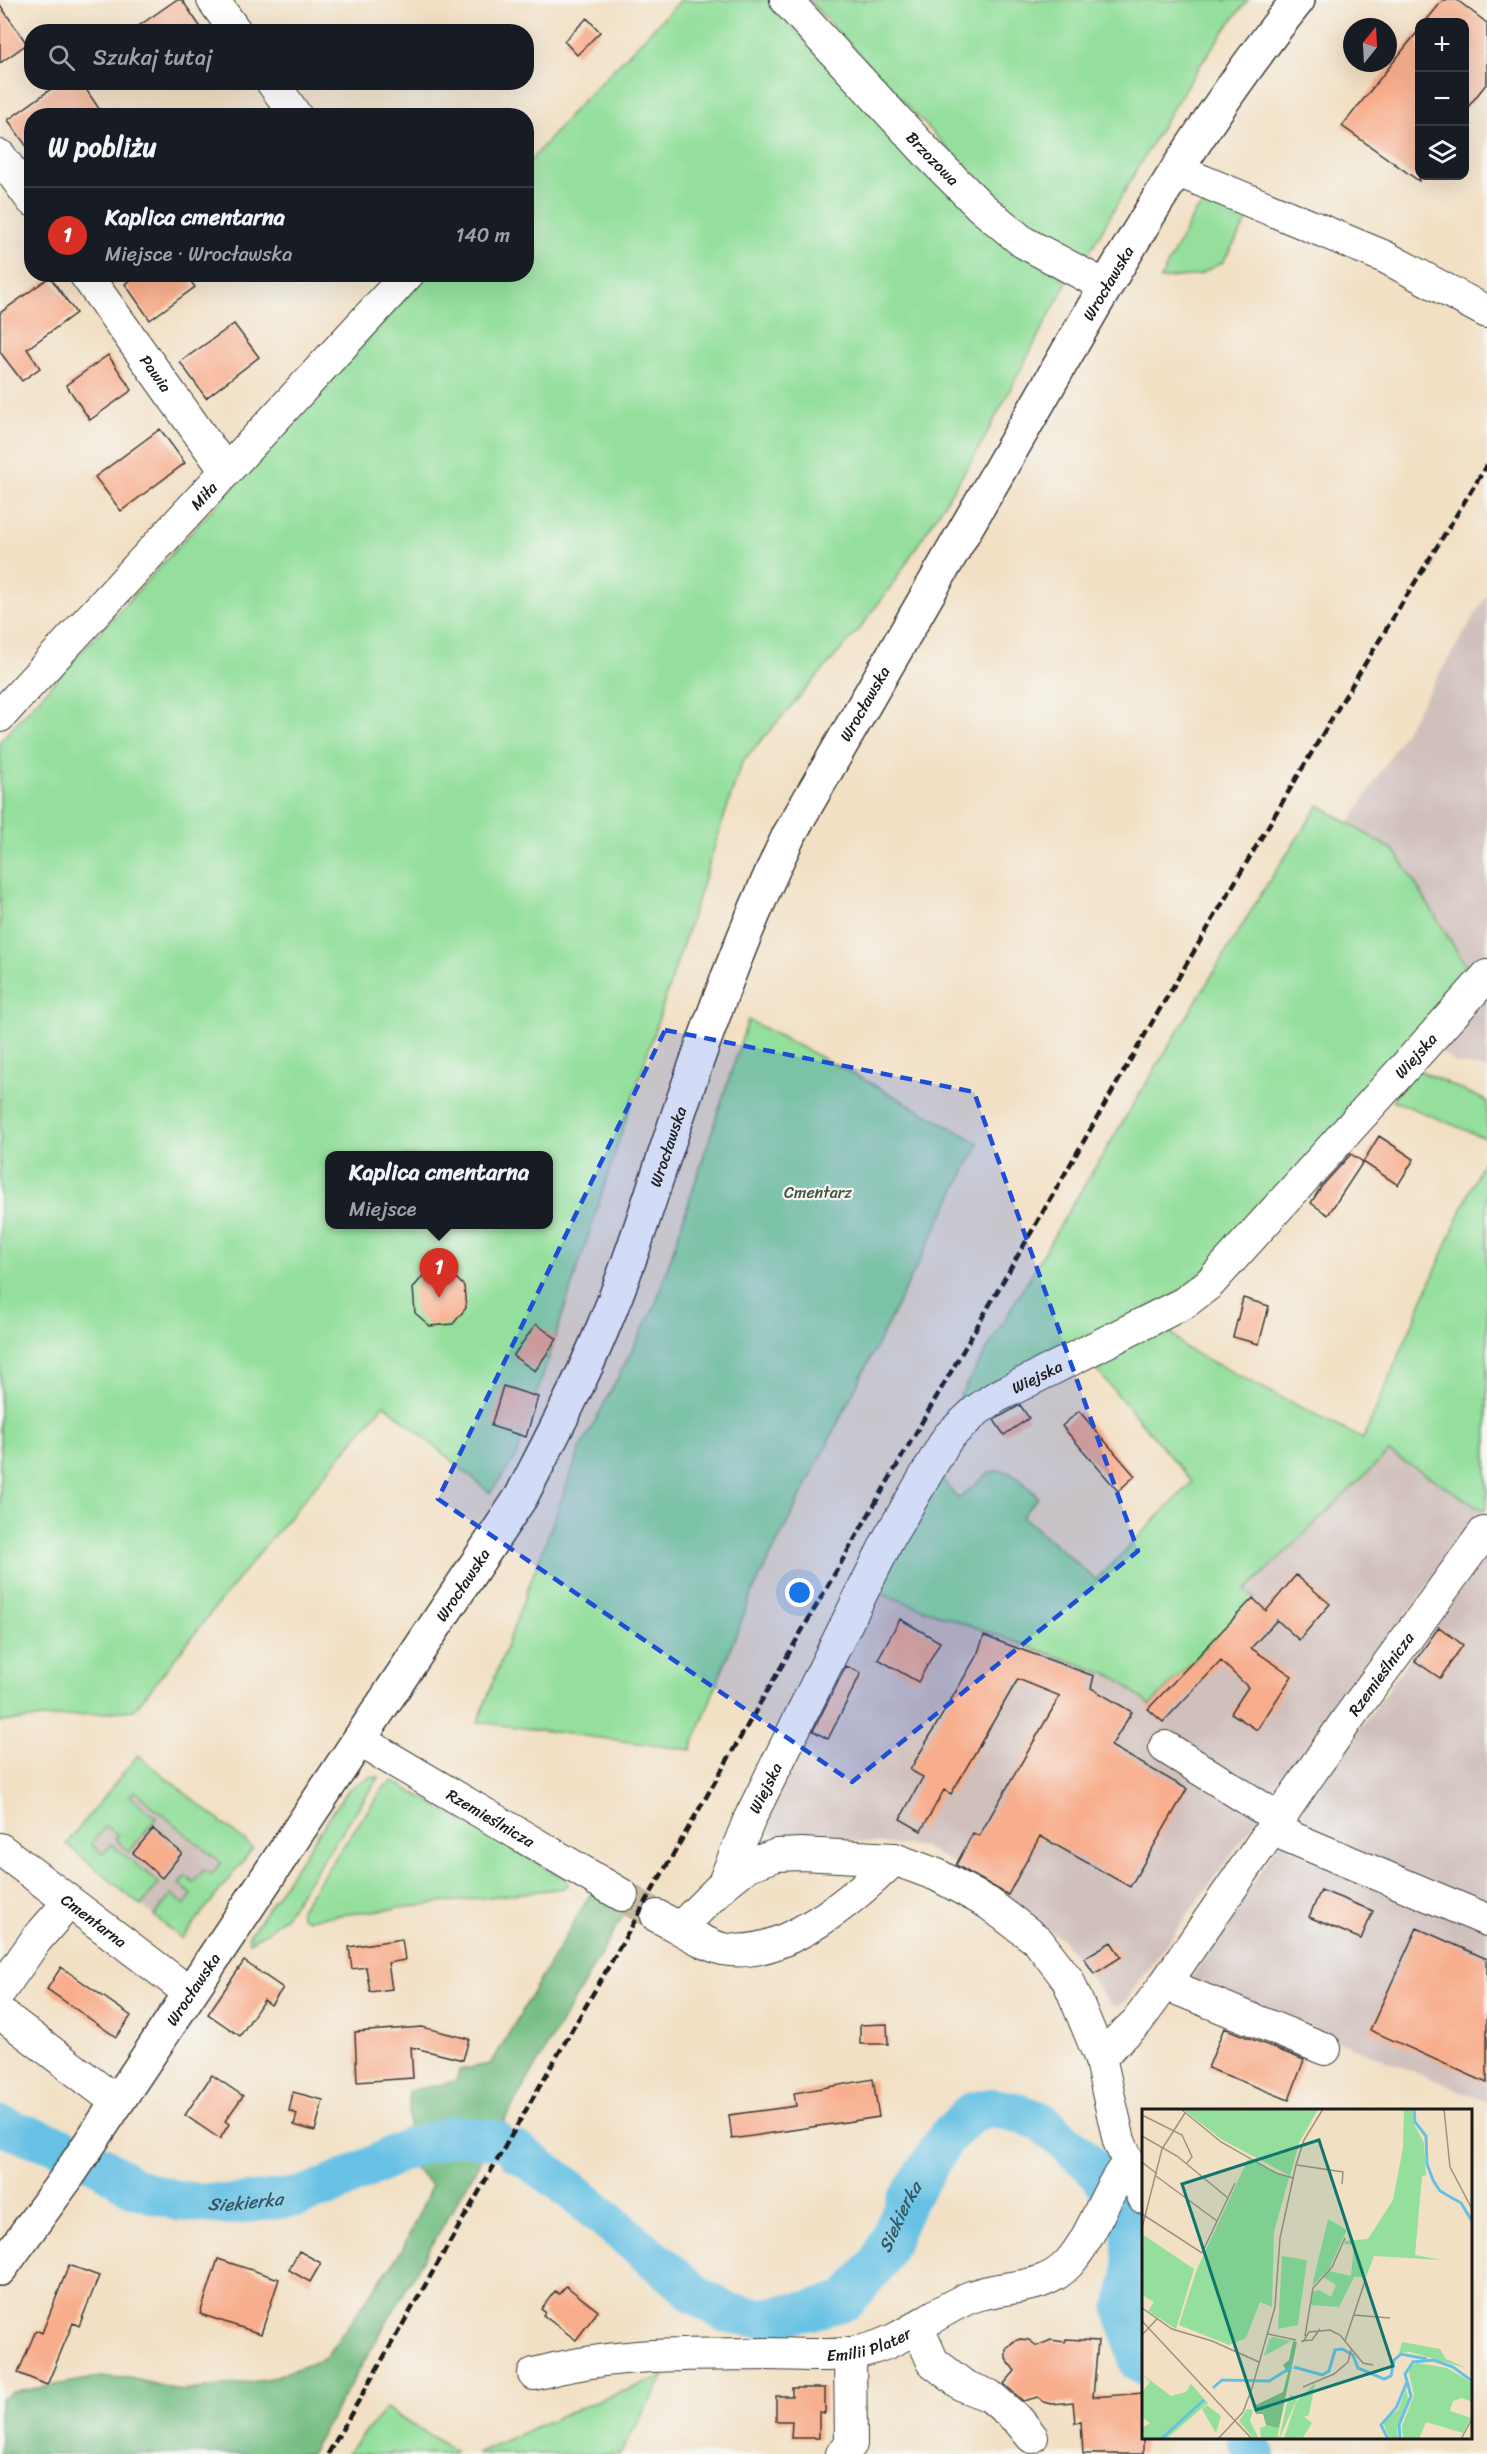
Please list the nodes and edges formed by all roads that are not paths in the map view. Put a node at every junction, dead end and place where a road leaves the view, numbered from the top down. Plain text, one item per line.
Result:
1 (213, 0) edge
2 (786, 0) edge
3 (1298, 0) edge
4 (230, 24) edge
5 (278, 90) edge
6 (290, 108) edge
7 (0, 156) edge
8 (1176, 170) junction
9 (24, 189) edge
10 (91, 282) edge
11 (401, 282) edge
12 (1105, 286) junction
13 (1487, 312) edge
14 (226, 471) junction
15 (0, 716) edge
16 (1487, 976) edge
17 (1484, 1533) dead end
18 (360, 1740) junction
19 (1165, 1747) dead end
20 (1275, 1823) junction
21 (0, 1850) edge
22 (894, 1859) junction
23 (723, 1885) junction
24 (622, 1895) tunnel mouth
25 (69, 1902) junction
26 (1487, 1920) edge
27 (1165, 1984) junction
28 (0, 1990) edge
29 (190, 1993) junction
30 (0, 2013) edge
31 (1325, 2049) dead end
32 (1100, 2057) junction
33 (117, 2102) junction
34 (1122, 2170) junction
35 (1142, 2197) edge
36 (0, 2269) edge
37 (918, 2328) junction
38 (850, 2353) junction
39 (534, 2374) dead end
40 (1032, 2437) dead end
41 (849, 2451) edge

1 - 4 street
2 - 12 street, Brzozowa
3 - 8 main road, Wrocławska
5 - 6 street
7 - 9 street
8 - 12 main road, Wrocławska
8 - 13 street
10 - 14 street, Pawia
11 - 14 street, Miła
12 - 18 main road, Wrocławska
14 - 15 street, Miła
16 - 23 street, Wiejska
17 - 20 street, Rzemieślnicza
18 - 24 street, Rzemieślnicza
18 - 29 main road, Wrocławska
19 - 20 street
20 - 26 street
20 - 27 street, Rzemieślnicza
21 - 25 street, Cmentarna
22 - 23 street
22 - 23 street
22 - 32 street
25 - 28 street
25 - 29 street, Cmentarna
27 - 31 street
27 - 32 street, Rzemieślnicza
29 - 33 main road, Wrocławska
30 - 33 street
32 - 34 street
33 - 36 main road, Wrocławska
34 - 35 street
34 - 37 street, Emilii Plater
37 - 38 street, Emilii Plater
37 - 40 street
38 - 39 street, Emilii Plater
38 - 41 street

